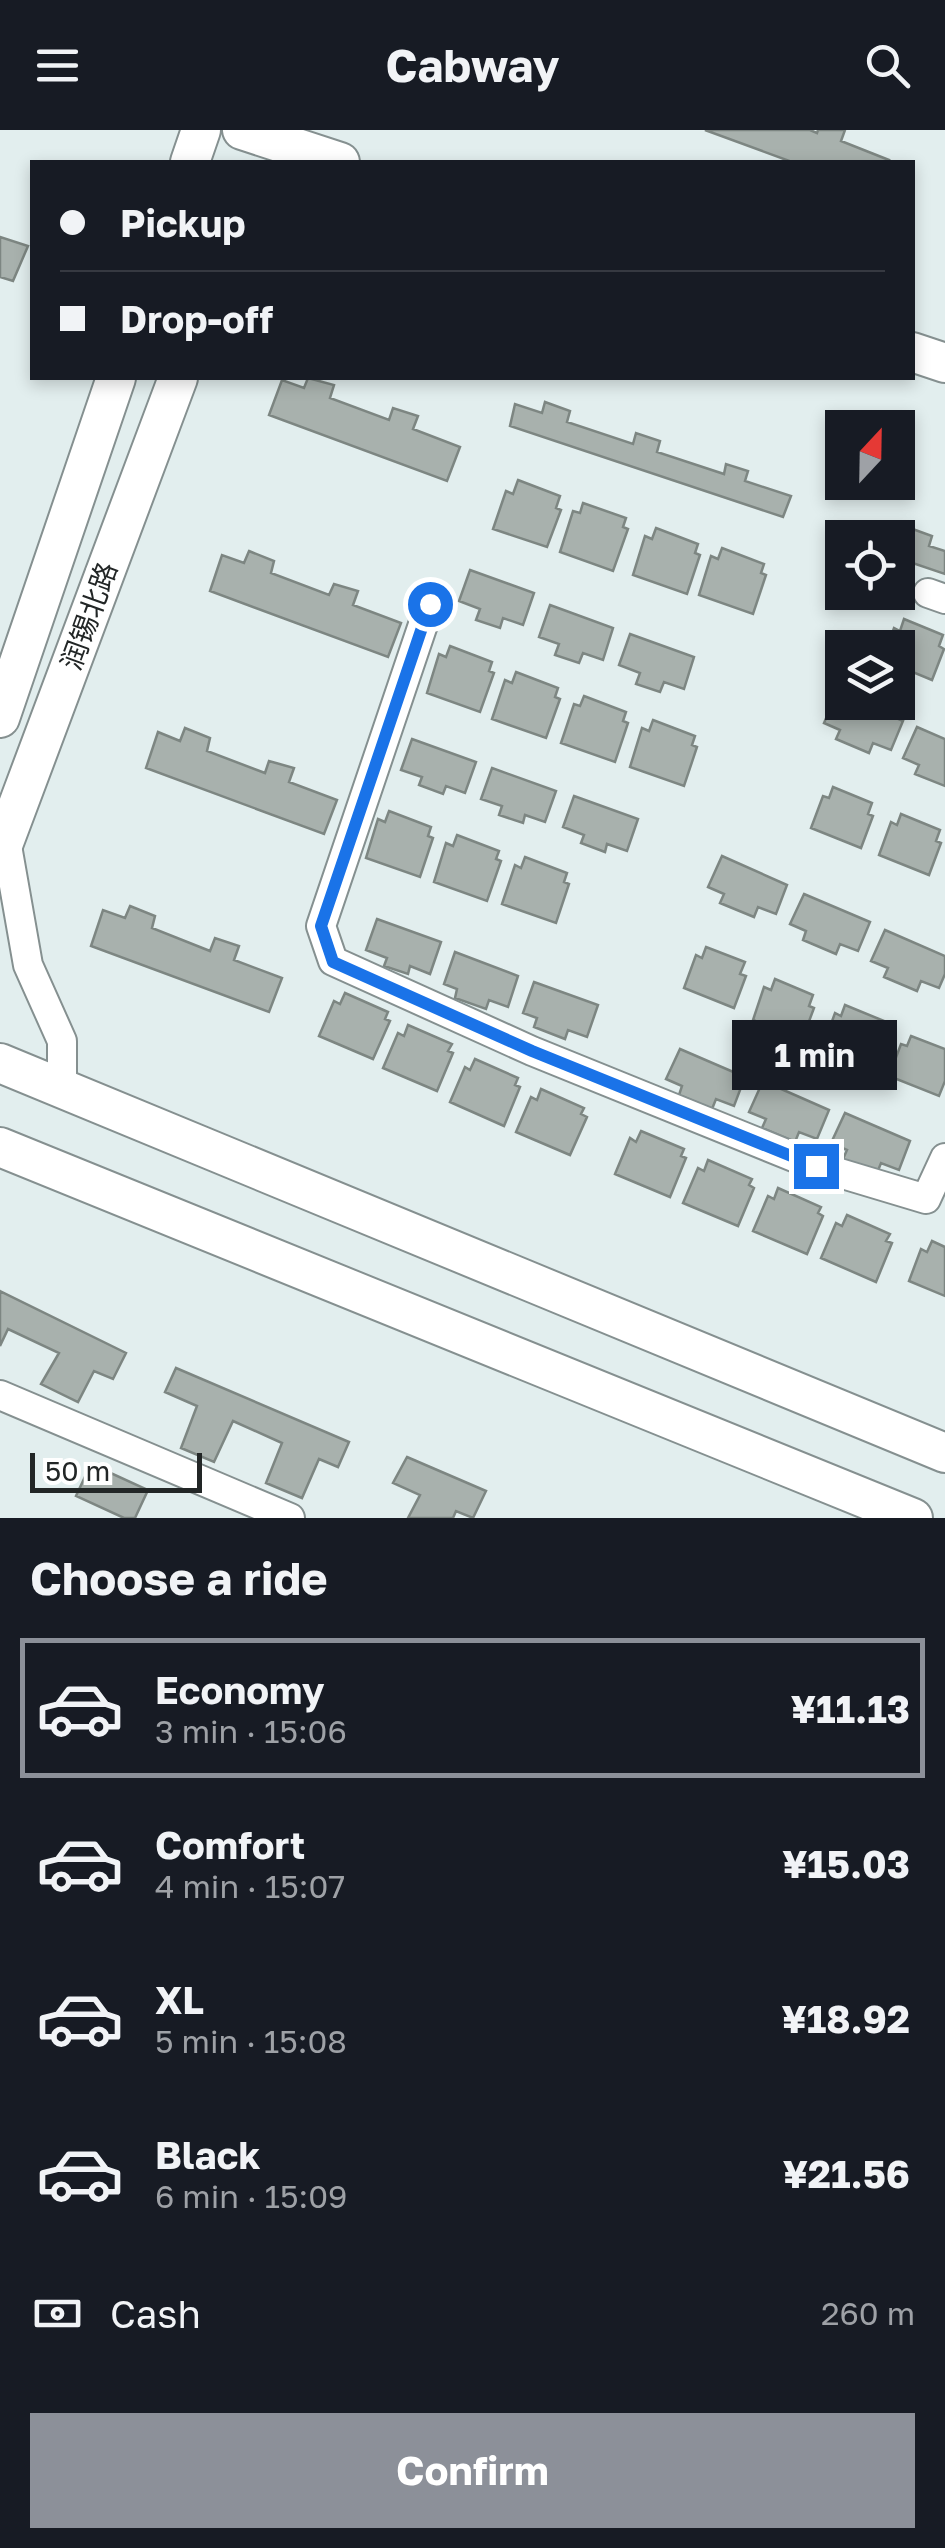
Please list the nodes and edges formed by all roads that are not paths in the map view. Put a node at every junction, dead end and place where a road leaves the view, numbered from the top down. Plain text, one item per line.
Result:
1 (201, 130) edge
2 (259, 140) edge
3 (191, 160) edge
4 (333, 160) edge
5 (915, 353) edge
6 (945, 363) edge
7 (115, 380) edge
8 (177, 380) edge
9 (430, 604) dead end
10 (0, 718) edge
11 (3, 847) edge
12 (0, 1063) edge
13 (62, 1088) junction
14 (0, 1148) edge
15 (945, 1158) edge
16 (0, 1394) edge
17 (945, 1453) edge
18 (282, 1517) edge
19 (914, 1518) edge

1 - 3 main road
2 - 4 main road
5 - 6 main road
7 - 10 main road, 润锡北路
8 - 11 main road, 润锡北路
9 - 15 street
11 - 13 street
12 - 13 main road
13 - 17 main road
14 - 19 main road
16 - 18 street

